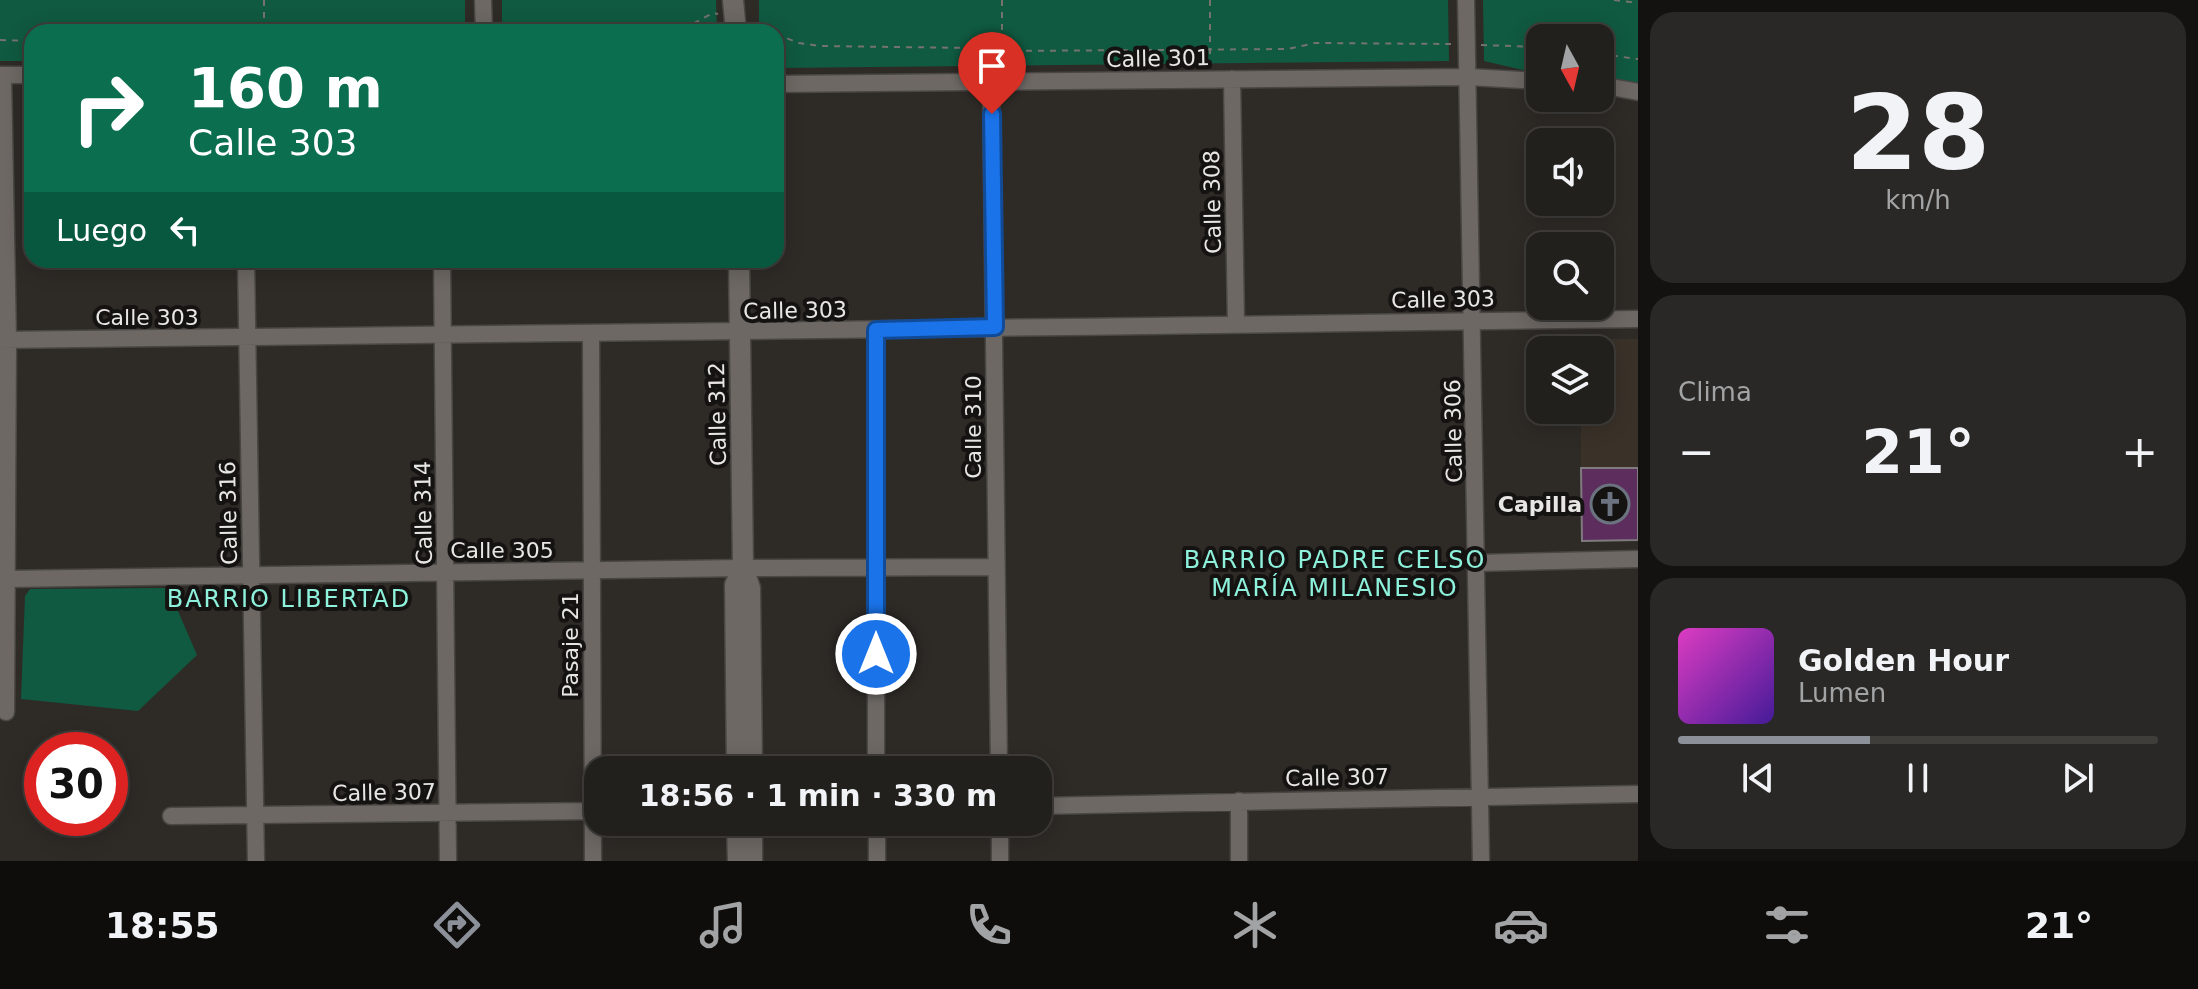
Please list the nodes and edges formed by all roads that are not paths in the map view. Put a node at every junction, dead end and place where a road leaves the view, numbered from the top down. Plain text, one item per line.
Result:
1 (483, 0) edge
2 (733, 0) edge
3 (743, 0) edge
4 (1466, 0) edge
5 (484, 24) edge
6 (737, 24) edge
7 (739, 24) edge
8 (2, 75) edge
9 (24, 75) edge
10 (1469, 77) junction
11 (1232, 79) junction
12 (1526, 80) edge
13 (784, 84) edge
14 (997, 84) junction
15 (1614, 88) edge
16 (1638, 92) edge
17 (246, 268) edge
18 (442, 268) edge
19 (739, 268) edge
20 (1638, 319) edge
21 (1474, 321) junction
22 (1236, 324) junction
23 (995, 327) junction
24 (876, 330) junction
25 (739, 333) junction
26 (443, 334) junction
27 (591, 334) junction
28 (247, 338) junction
29 (4, 340) edge
30 (1638, 559) edge
31 (1477, 563) junction
32 (996, 567) junction
33 (743, 568) junction
34 (875, 568) junction
35 (445, 572) junction
36 (592, 572) junction
37 (251, 575) junction
38 (7, 579) junction
39 (3, 610) edge
40 (6, 712) dead end
41 (595, 756) edge
42 (737, 756) edge
43 (752, 756) edge
44 (876, 756) edge
45 (999, 756) edge
46 (1638, 794) edge
47 (1480, 796) junction
48 (1239, 801) junction
49 (1052, 806) edge
50 (584, 811) edge
51 (448, 813) junction
52 (255, 815) junction
53 (171, 816) dead end
54 (594, 836) edge
55 (737, 836) edge
56 (752, 836) edge
57 (877, 836) edge
58 (1000, 836) edge
59 (256, 861) edge
60 (448, 861) edge
61 (593, 861) edge
62 (738, 861) edge
63 (752, 861) edge
64 (877, 861) edge
65 (1000, 861) edge
66 (1239, 861) edge
67 (1481, 861) edge

1 - 5 street
2 - 6 street
3 - 7 street
4 - 10 street, Calle 306
8 - 9 street
8 - 29 street
10 - 11 street, Calle 301
10 - 12 street, Calle 301
10 - 21 street, Calle 306
11 - 14 street, Calle 301
11 - 22 street, Calle 308
13 - 14 street, Calle 301
14 - 23 street, Calle 310
15 - 16 street
17 - 28 street, Calle 316
18 - 26 street, Calle 314
19 - 25 street, Calle 312
20 - 21 street, Calle 303
21 - 22 street, Calle 303
21 - 31 street, Calle 306
22 - 23 street, Calle 303
23 - 24 street, Calle 303
23 - 32 street, Calle 310
24 - 25 street, Calle 303
24 - 34 street
25 - 27 street, Calle 303
25 - 33 street, Calle 312
26 - 27 street, Calle 303
26 - 28 street, Calle 303
26 - 35 street, Calle 314
27 - 36 street, Pasaje 21
28 - 29 street, Calle 303
28 - 37 street, Calle 316
29 - 38 street
30 - 31 street
31 - 47 street, Calle 306
32 - 34 street, Calle 305
32 - 45 street, Calle 310
33 - 34 street, Calle 305
33 - 36 street, Calle 305
33 - 42 street, Calle 312
33 - 43 street, Calle 312
34 - 44 street
35 - 36 street, Calle 305
35 - 37 street, Calle 305
35 - 51 street, Calle 314
36 - 41 street, Pasaje 21
37 - 38 street, Calle 305
37 - 52 street, Calle 316
38 - 39 street
39 - 40 street
46 - 47 street, Calle 307
47 - 48 street, Calle 307
47 - 67 street, Calle 306
48 - 49 street, Calle 307
48 - 66 street
50 - 51 street, Calle 307
51 - 52 street, Calle 307
51 - 60 street, Calle 314
52 - 53 street, Calle 307
52 - 59 street, Calle 316
54 - 61 street, Pasaje 21
55 - 62 street
56 - 63 street
57 - 64 street
58 - 65 street

